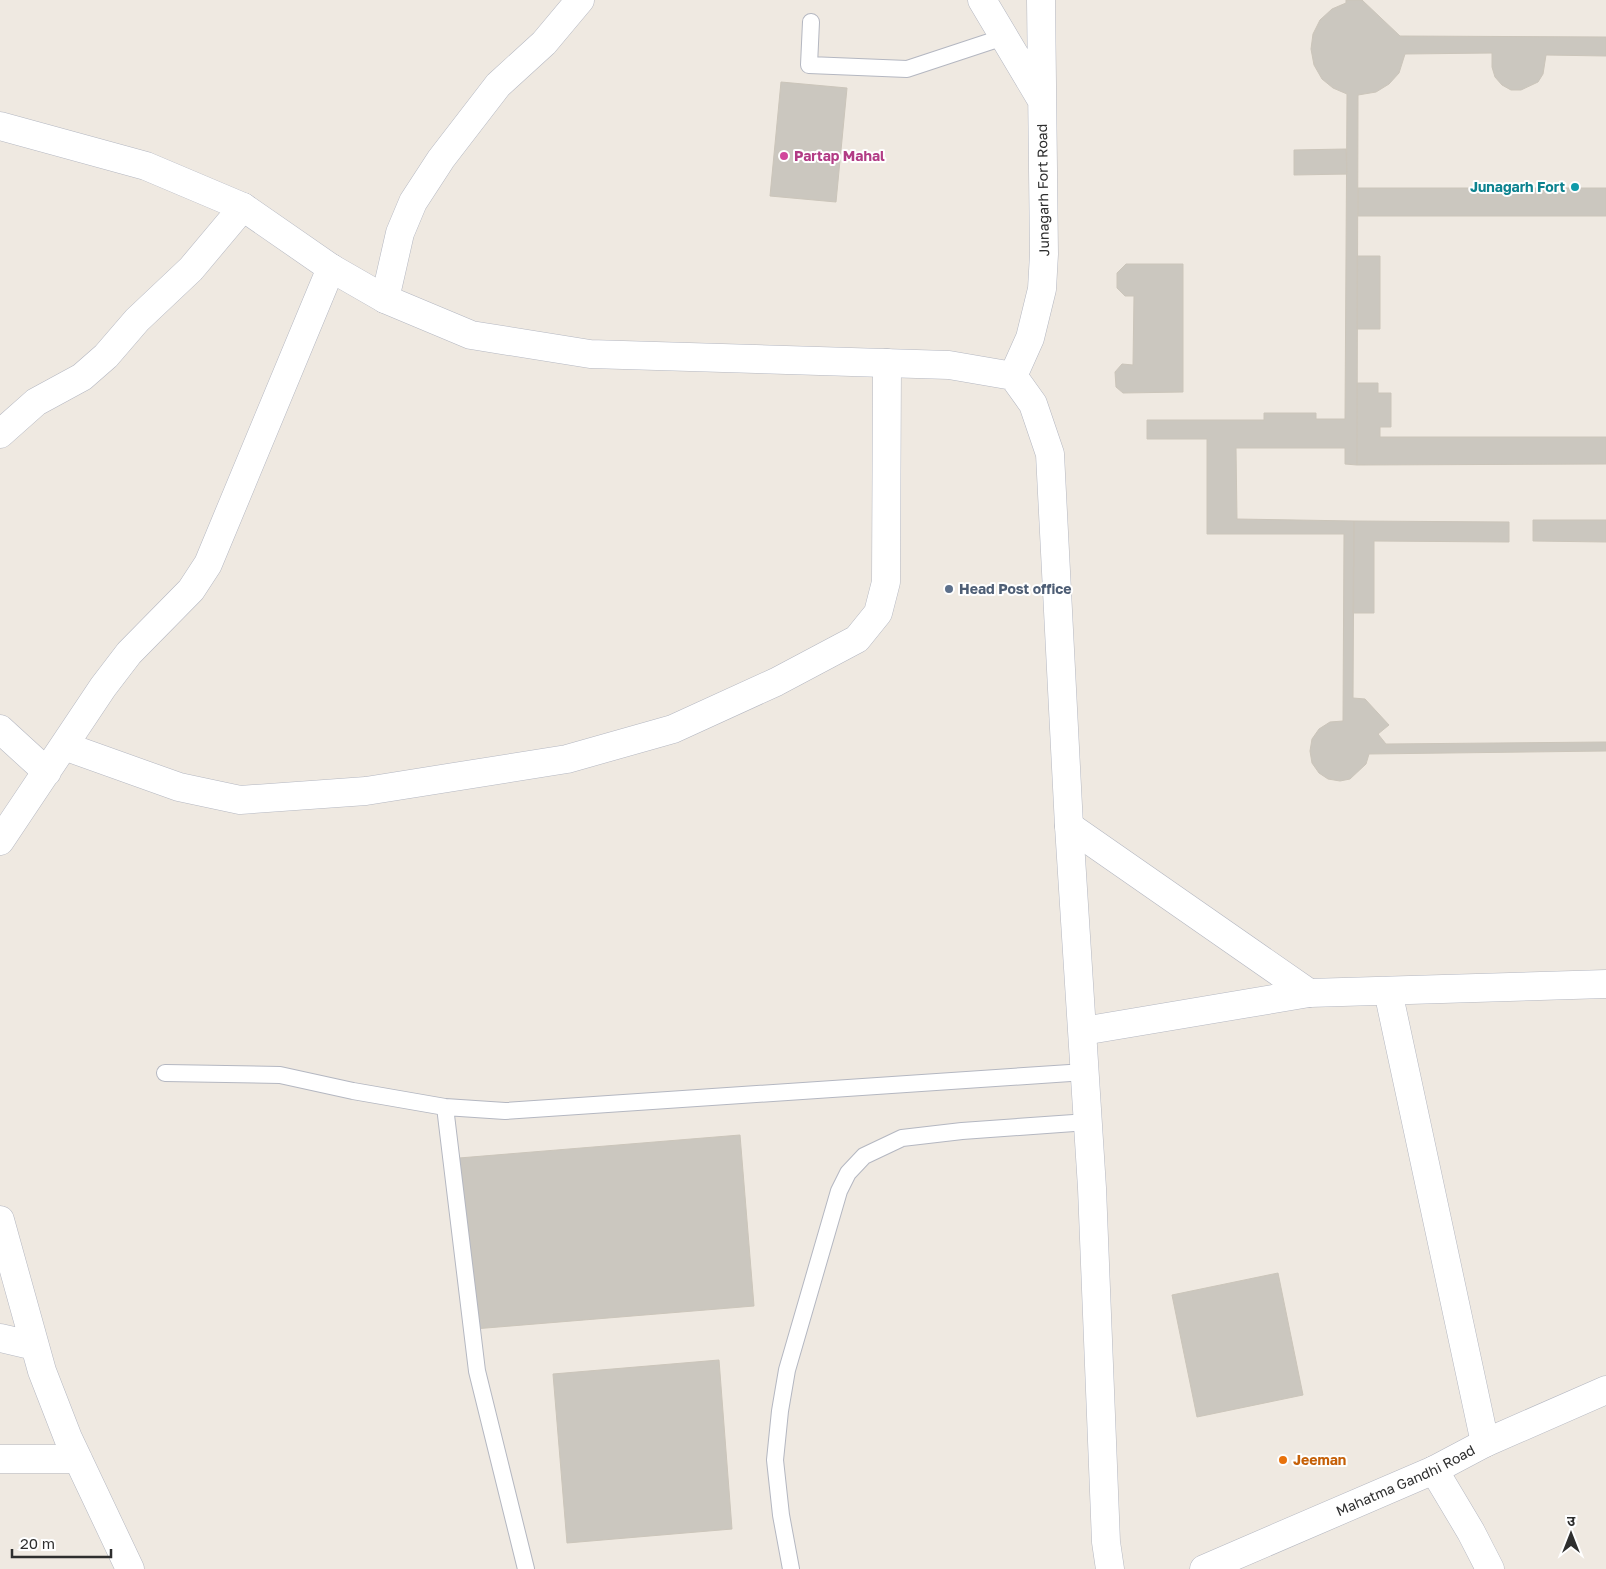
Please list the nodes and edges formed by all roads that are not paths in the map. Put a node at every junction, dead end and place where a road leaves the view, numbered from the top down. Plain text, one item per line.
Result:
1 (580, 0) edge
2 (982, 0) edge
3 (1041, 0) edge
4 (811, 22) dead end
5 (1004, 37) junction
6 (1042, 101) junction
7 (0, 126) edge
8 (244, 207) junction
9 (331, 268) junction
10 (385, 299) junction
11 (887, 363) junction
12 (1013, 376) junction
13 (0, 434) edge
14 (0, 729) edge
15 (64, 746) junction
16 (46, 772) junction
17 (1069, 826) junction
18 (0, 841) edge
19 (1606, 984) edge
20 (1388, 991) junction
21 (1309, 993) junction
22 (1083, 1030) junction
23 (165, 1072) dead end
24 (1085, 1072) junction
25 (445, 1107) junction
26 (1088, 1122) junction
27 (0, 1220) edge
28 (0, 1338) edge
29 (35, 1346) junction
30 (1606, 1390) edge
31 (1485, 1443) junction
32 (0, 1459) edge
33 (78, 1459) junction
34 (1434, 1470) junction
35 (130, 1569) edge
36 (526, 1569) edge
37 (791, 1569) edge
38 (1110, 1569) edge
39 (1204, 1569) edge
40 (1490, 1569) edge

1 - 10 street
2 - 5 street
3 - 6 street, Junagarh Fort Road
4 - 5 lane
5 - 6 street
6 - 12 street, Junagarh Fort Road
7 - 8 street
8 - 9 street
8 - 13 street
9 - 10 street
9 - 15 street
10 - 11 street
11 - 12 street
11 - 15 street
12 - 17 street
14 - 16 street
15 - 16 street
16 - 18 street
17 - 21 street
17 - 22 street
19 - 20 street
20 - 21 street
20 - 31 street
21 - 22 street
22 - 24 street
23 - 25 lane
24 - 25 lane
24 - 26 street
25 - 36 lane
26 - 37 lane
26 - 38 street
27 - 29 street
28 - 29 street
29 - 33 street
30 - 31 street, Mahatma Gandhi Road
31 - 34 street, Mahatma Gandhi Road
32 - 33 street
33 - 35 street
34 - 39 street, Mahatma Gandhi Road
34 - 40 street

